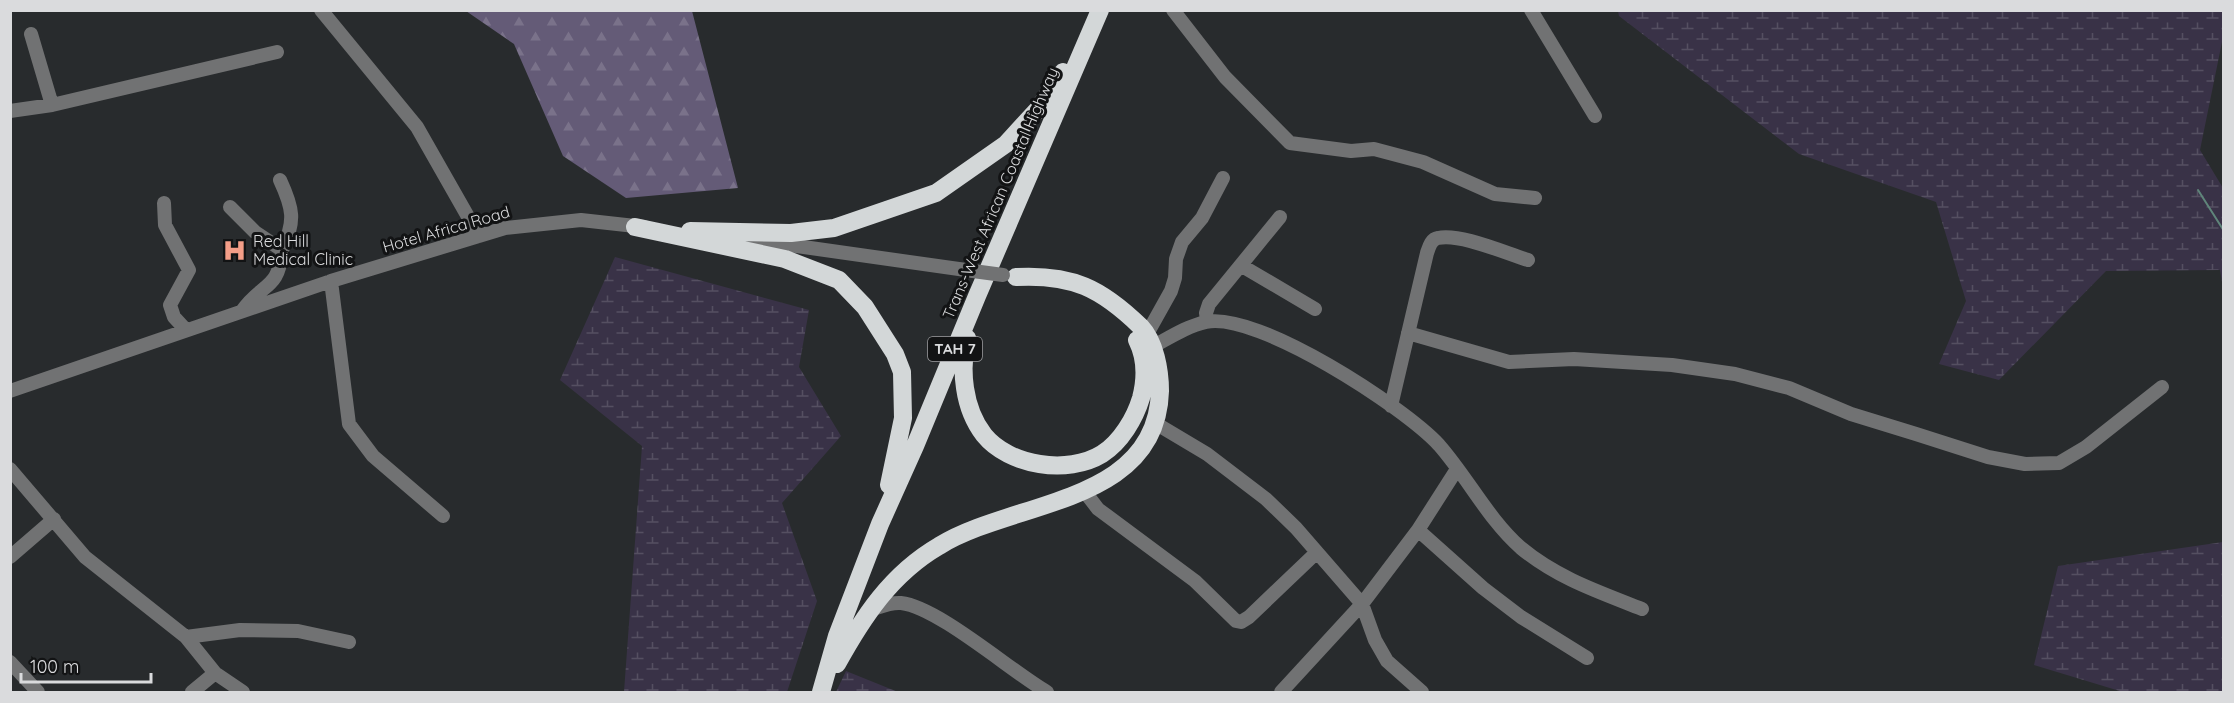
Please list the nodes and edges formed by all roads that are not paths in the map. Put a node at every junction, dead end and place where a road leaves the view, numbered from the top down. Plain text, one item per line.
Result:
1 (321, 10) edge
2 (1098, 10) edge
3 (1173, 10) edge
4 (1531, 10) edge
5 (31, 34) dead end
6 (277, 52) dead end
7 (52, 105) junction
8 (10, 111) edge
9 (1596, 116) dead end
10 (1222, 178) dead end
11 (280, 180) dead end
12 (1535, 198) dead end
13 (164, 203) dead end
14 (230, 207) dead end
15 (1280, 217) dead end
16 (635, 227) junction
17 (690, 231) junction
18 (479, 236) junction
19 (282, 250) junction
20 (1528, 260) dead end
21 (1242, 266) junction
22 (1010, 276) junction
23 (331, 281) junction
24 (976, 296) junction
25 (1315, 309) dead end
26 (242, 311) junction
27 (1207, 321) junction
28 (186, 330) junction
29 (1408, 333) junction
30 (1149, 340) junction
31 (2162, 387) dead end
32 (10, 391) edge
33 (1391, 406) junction
34 (1155, 423) junction
35 (10, 469) edge
36 (1457, 469) junction
37 (1085, 492) junction
38 (443, 516) dead end
39 (54, 519) junction
40 (880, 524) junction
41 (1418, 530) junction
42 (1316, 554) junction
43 (10, 557) edge
44 (1362, 604) junction
45 (1642, 609) dead end
46 (870, 610) junction
47 (186, 637) junction
48 (349, 642) dead end
49 (1587, 658) dead end
50 (10, 662) edge
51 (215, 673) junction
52 (1417, 691) edge
53 (38, 693) edge
54 (192, 693) edge
55 (243, 693) edge
56 (822, 693) edge
57 (1047, 693) edge
58 (1281, 693) edge

1 - 18 street
2 - 17 highway
2 - 24 highway, Trans-West African Coastal Highway / TAH 7
3 - 12 street
4 - 9 street
5 - 7 street
6 - 7 street
7 - 8 street
10 - 30 street
11 - 19 street
13 - 28 street
14 - 19 street
15 - 21 street
16 - 17 street, Hotel Africa Road
16 - 18 street, Hotel Africa Road
16 - 40 highway
17 - 22 street, Hotel Africa Road, bridge
18 - 23 street, Hotel Africa Road
19 - 26 street
20 - 29 street
21 - 25 street
21 - 27 street
22 - 24 highway
22 - 30 highway
23 - 26 street, Hotel Africa Road
23 - 38 street
24 - 40 highway, Trans-West African Coastal Highway / TAH 7
26 - 28 street, Hotel Africa Road
27 - 30 street
27 - 33 street
28 - 32 street, Hotel Africa Road
29 - 31 street
29 - 33 street
30 - 34 highway
33 - 36 street
34 - 37 highway
34 - 42 street
35 - 39 street
36 - 41 street
36 - 45 street
37 - 42 street
37 - 46 highway
39 - 43 street
39 - 47 street
40 - 56 highway, Trans-West African Coastal Highway / TAH 7
41 - 44 street
41 - 49 street
42 - 44 street
44 - 52 street
44 - 58 street
46 - 56 highway
46 - 57 street
47 - 48 street
47 - 51 street
50 - 53 street
51 - 54 street
51 - 55 street

